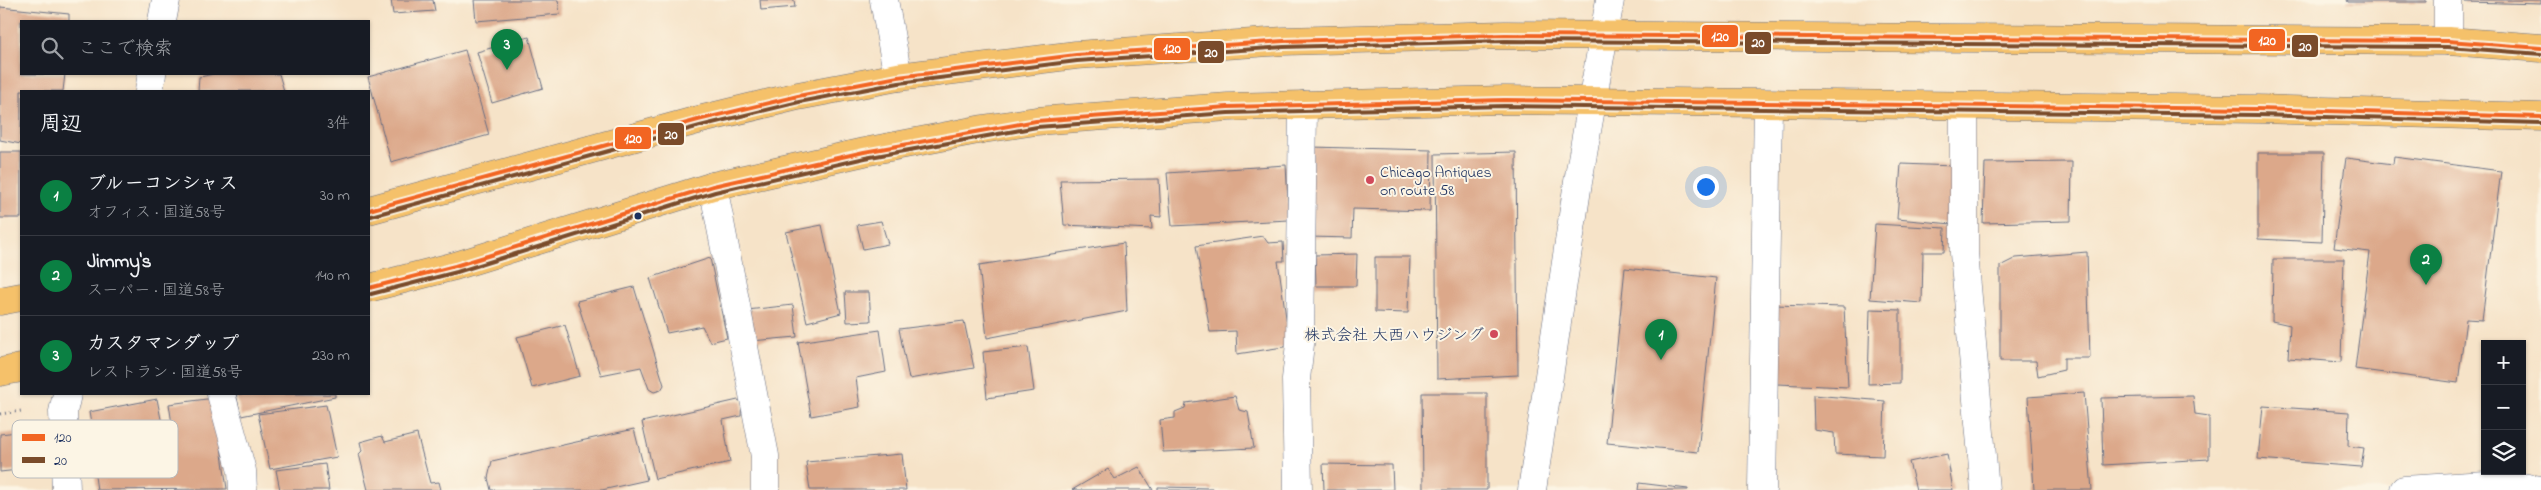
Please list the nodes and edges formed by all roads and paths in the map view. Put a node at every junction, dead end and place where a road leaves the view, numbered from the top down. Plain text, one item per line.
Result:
1 (166, 0) edge
2 (884, 0) edge
3 (1610, 0) edge
4 (2448, 0) edge
5 (162, 20) edge
6 (1603, 34) junction
7 (2448, 42) junction
8 (2541, 48) edge
9 (152, 75) edge
10 (898, 77) junction
11 (149, 90) edge
12 (1593, 100) junction
13 (1768, 104) junction
14 (1303, 105) junction
15 (1964, 107) junction
16 (2541, 116) edge
17 (713, 186) junction
18 (370, 210) edge
19 (370, 288) edge
20 (20, 297) edge
21 (0, 302) edge
22 (20, 368) edge
23 (0, 372) edge
24 (67, 395) edge
25 (221, 395) edge
26 (21, 412) dead end
27 (0, 414) edge
28 (63, 420) edge
29 (2444, 488) edge
30 (243, 490) edge
31 (765, 490) edge
32 (1298, 490) edge
33 (1532, 490) edge
34 (1762, 490) edge
35 (1985, 490) edge
36 (2404, 490) edge
37 (2541, 490) edge

1 - 5 street
2 - 10 street
3 - 6 street
4 - 7 street
6 - 7 highway
6 - 10 highway
6 - 12 street
7 - 8 highway
9 - 11 street
10 - 18 highway
12 - 13 highway
12 - 14 highway
12 - 33 street
13 - 15 highway
13 - 34 street
14 - 17 highway
14 - 32 street
15 - 16 highway
15 - 35 street
17 - 19 highway
17 - 31 street
20 - 21 highway
22 - 23 highway
24 - 28 street
25 - 30 street
26 - 27 path
29 - 36 street
29 - 37 street

